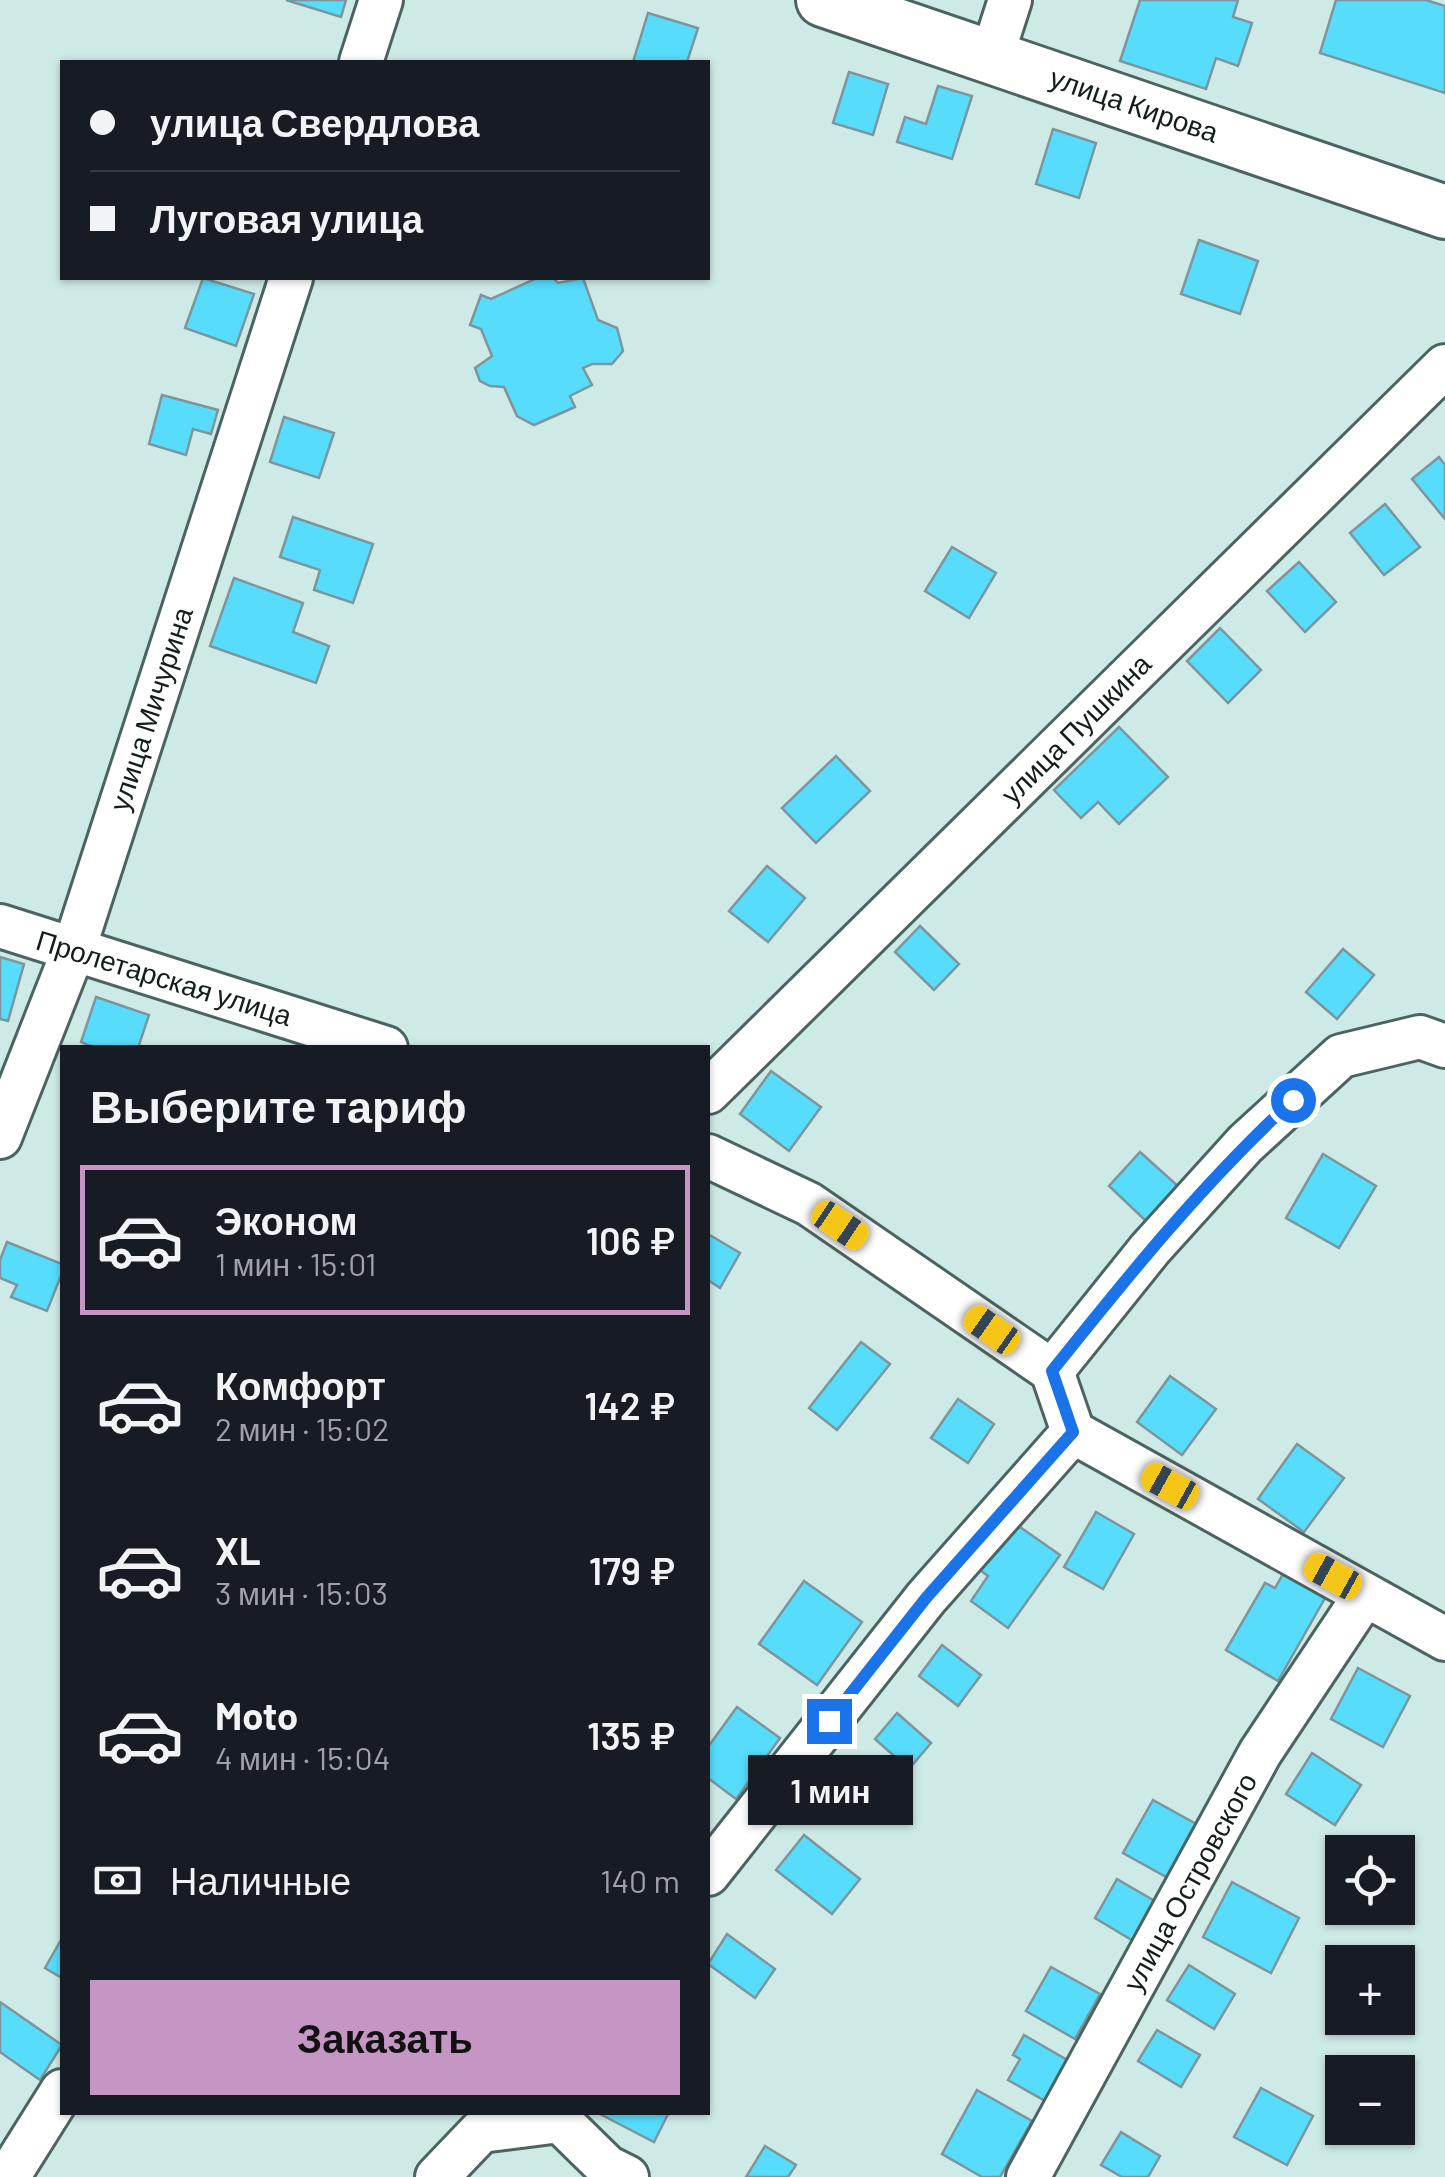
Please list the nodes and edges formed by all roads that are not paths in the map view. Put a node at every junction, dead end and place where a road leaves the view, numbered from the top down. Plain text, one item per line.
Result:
1 (381, 0) edge
2 (823, 0) edge
3 (1010, 0) edge
4 (992, 56) junction
5 (362, 60) edge
6 (1445, 212) edge
7 (290, 280) edge
8 (1445, 366) edge
9 (0, 926) edge
10 (74, 949) junction
11 (377, 1045) edge
12 (1445, 1046) edge
13 (710, 1090) edge
14 (0, 1137) edge
15 (710, 1157) edge
16 (1052, 1371) junction
17 (1073, 1432) junction
18 (1365, 1594) junction
19 (1445, 1640) edge
20 (710, 1871) edge
21 (60, 2094) edge
22 (560, 2117) edge
23 (8, 2177) edge
24 (438, 2177) edge
25 (627, 2177) edge
26 (1028, 2177) edge

1 - 5 street
2 - 4 street, улица Кирова
3 - 4 street
4 - 6 street, улица Кирова
7 - 10 street, улица Мичурина
8 - 13 street, улица Пушкина
9 - 10 street, Пролетарская улица
10 - 11 street, Пролетарская улица
10 - 14 street, улица Мичурина
12 - 16 street
15 - 16 street
16 - 17 street
17 - 18 street
17 - 20 street
18 - 19 street
18 - 26 street, улица Островского
21 - 23 street
22 - 24 street
22 - 25 street

